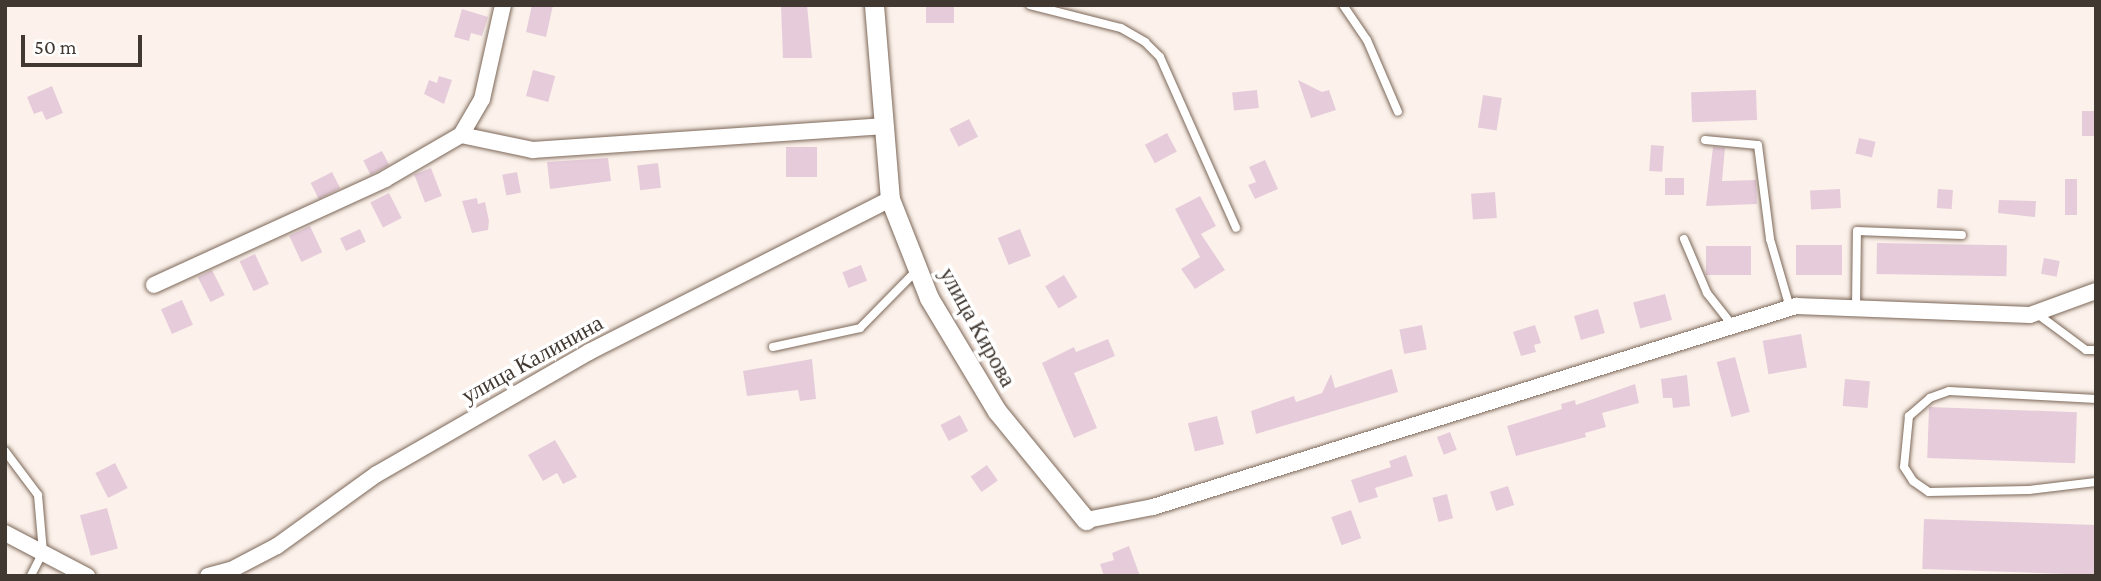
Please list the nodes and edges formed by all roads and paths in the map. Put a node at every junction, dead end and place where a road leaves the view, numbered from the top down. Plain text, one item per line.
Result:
1 (503, 5) edge
2 (874, 5) edge
3 (1030, 5) edge
4 (1343, 5) edge
5 (1398, 111) dead end
6 (881, 126) junction
7 (461, 135) junction
8 (1705, 140) dead end
9 (890, 199) junction
10 (1236, 228) dead end
11 (1962, 235) dead end
12 (1684, 239) dead end
13 (918, 269) junction
14 (154, 285) dead end
15 (2096, 291) edge
16 (1790, 308) junction
17 (1856, 308) junction
18 (2036, 313) junction
19 (1733, 326) junction
20 (773, 347) dead end
21 (2096, 350) edge
22 (2096, 399) edge
23 (5, 452) edge
24 (2096, 482) edge
25 (1086, 520) joint
26 (5, 533) edge
27 (43, 552) junction
28 (31, 576) edge
29 (88, 576) edge
30 (208, 576) edge

1 - 7 street
2 - 6 street, улица Кирова
3 - 10 lane
4 - 5 lane
6 - 7 street
6 - 9 street, улица Кирова
7 - 14 street
8 - 16 lane
9 - 13 street, улица Кирова
9 - 30 street, улица Калинина
11 - 17 lane
12 - 19 lane
13 - 20 lane
13 - 25 street, улица Кирова
15 - 18 street
16 - 17 street
16 - 19 street
17 - 18 street
18 - 21 lane
19 - 25 street
22 - 24 lane
23 - 27 lane
26 - 27 street
27 - 28 lane
27 - 29 street

